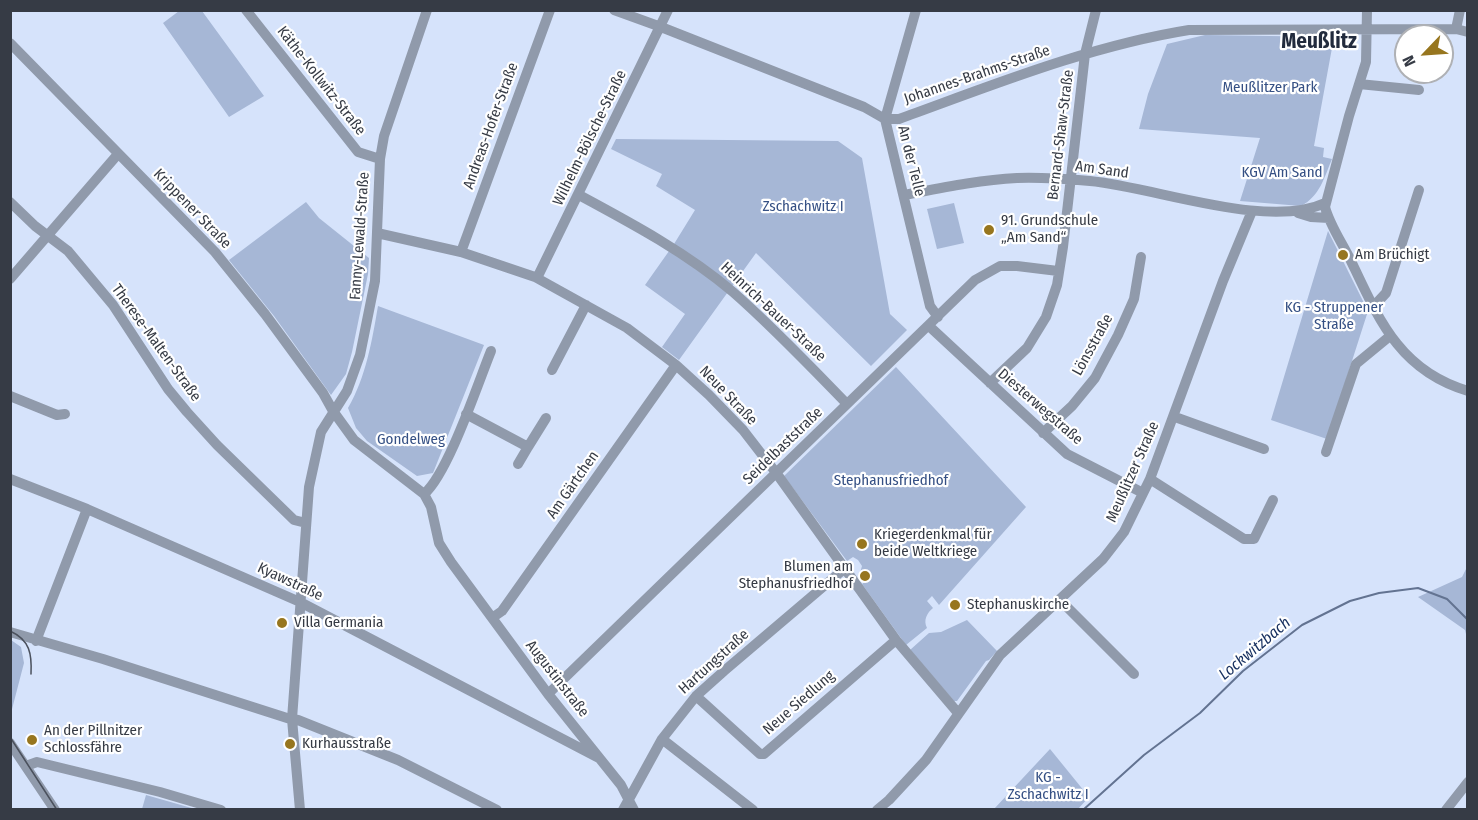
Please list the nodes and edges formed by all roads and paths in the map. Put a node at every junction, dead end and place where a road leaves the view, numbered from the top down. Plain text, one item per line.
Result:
1 (246, 10) edge
2 (427, 10) edge
3 (550, 10) edge
4 (614, 10) edge
5 (668, 10) edge
6 (916, 10) edge
7 (1096, 10) edge
8 (1367, 10) edge
9 (1460, 10) edge
10 (662, 27) junction
11 (1368, 31) junction
12 (1462, 31) edge
13 (10, 43) edge
14 (1085, 54) junction
15 (1359, 84) junction
16 (1419, 90) dead end
17 (885, 119) junction
18 (118, 154) junction
19 (380, 159) junction
20 (1070, 180) junction
21 (1419, 190) dead end
22 (579, 195) junction
23 (904, 195) junction
24 (10, 202) edge
25 (1325, 203) junction
26 (1252, 211) junction
27 (1295, 212) junction
28 (1329, 218) junction
29 (377, 233) junction
30 (48, 236) junction
31 (461, 252) junction
32 (1141, 257) dead end
33 (1058, 271) junction
34 (537, 278) junction
35 (10, 279) edge
36 (586, 305) junction
37 (1373, 307) junction
38 (938, 317) junction
39 (928, 326) junction
40 (1390, 336) junction
41 (491, 351) dead end
42 (676, 366) junction
43 (552, 370) dead end
44 (990, 383) junction
45 (1467, 391) edge
46 (10, 396) edge
47 (848, 404) junction
48 (333, 411) junction
49 (65, 414) dead end
50 (466, 414) junction
51 (1174, 417) junction
52 (546, 418) dead end
53 (1042, 433) junction
54 (528, 447) junction
55 (1264, 449) dead end
56 (1326, 452) dead end
57 (518, 464) dead end
58 (777, 474) junction
59 (10, 479) edge
60 (1150, 479) junction
61 (1143, 493) junction
62 (424, 494) junction
63 (1272, 500) dead end
64 (87, 509) junction
65 (306, 523) junction
66 (844, 569) junction
67 (1060, 600) junction
68 (300, 602) junction
69 (492, 618) junction
70 (11, 632) edge
71 (36, 640) junction
72 (896, 640) junction
73 (1134, 674) dead end
74 (548, 694) junction
75 (696, 696) junction
76 (958, 713) junction
77 (292, 719) junction
78 (662, 739) junction
79 (11, 744) edge
80 (599, 758) junction
81 (26, 766) junction
82 (1467, 782) edge
83 (629, 797) junction
84 (55, 810) edge
85 (221, 810) edge
86 (300, 810) edge
87 (497, 810) edge
88 (623, 810) edge
89 (634, 810) edge
90 (753, 810) edge
91 (877, 810) edge
92 (1446, 810) edge

1 - 19 street, Käthe-Kollwitz-Straße
2 - 19 street, Fanny-Lewald-Straße
3 - 31 street, Andreas-Hofer-Straße
4 - 10 street
5 - 10 street, Wilhelm-Bölsche-Straße
6 - 17 street, An der Telle
7 - 14 street, Bernard-Shaw-Straße
8 - 11 street
9 - 12 street
10 - 17 street
10 - 22 street, Wilhelm-Bölsche-Straße
11 - 12 street, Johannes-Brahms-Straße
11 - 14 street, Johannes-Brahms-Straße
11 - 15 street
13 - 18 street, Krippener Straße
14 - 17 street, Johannes-Brahms-Straße
14 - 20 street, Bernard-Shaw-Straße
15 - 16 street
15 - 25 street
17 - 23 street, An der Telle
18 - 30 street
18 - 48 street, Krippener Straße
19 - 29 street, Fanny-Lewald-Straße
20 - 23 street, Am Sand
20 - 26 street, Am Sand
20 - 33 street, Bernard-Shaw-Straße
21 - 37 street
22 - 34 street, Wilhelm-Bölsche-Straße
22 - 47 street, Heinrich-Bauer-Straße
23 - 38 street, An der Telle
24 - 30 street, Therese-Malten-Straße
25 - 27 street, Am Sand
25 - 28 street
26 - 27 street, Am Sand
26 - 51 street, Meußlitzer Straße
27 - 28 street, Am Sand
28 - 37 street
29 - 31 street, Neue Straße
29 - 48 street, Fanny-Lewald-Straße
30 - 35 street
30 - 65 street, Therese-Malten-Straße
31 - 34 street, Neue Straße
32 - 53 street, Lönsstraße
33 - 38 street, Seidelbaststraße
33 - 44 street, Bernard-Shaw-Straße
34 - 36 street, Neue Straße
36 - 42 street, Neue Straße
36 - 43 street
37 - 40 street
38 - 39 street, Seidelbaststraße
39 - 44 street, Diesterwegstraße
39 - 47 street, Seidelbaststraße
40 - 45 street
40 - 56 street
41 - 50 street
42 - 58 street, Neue Straße
42 - 69 street, Am Gärtchen
44 - 53 street, Diesterwegstraße
46 - 49 street
47 - 58 street, Seidelbaststraße
48 - 62 street
48 - 65 street, Fanny-Lewald-Straße
50 - 54 street
50 - 62 street
51 - 55 street
51 - 60 street, Meußlitzer Straße
52 - 54 street
53 - 61 street, Diesterwegstraße
54 - 57 street
58 - 66 street, Neue Straße
58 - 74 street, Seidelbaststraße
59 - 64 street, Kyawstraße
60 - 61 street, Meußlitzer Straße
60 - 63 street
61 - 67 street, Meußlitzer Straße
62 - 69 street
64 - 68 street, Kyawstraße
64 - 71 street
65 - 68 street, Fanny-Lewald-Straße
66 - 72 street, Neue Straße
66 - 75 street, Hartungstraße
67 - 73 street
67 - 76 street, Meußlitzer Straße
68 - 77 street, Fanny-Lewald-Straße
68 - 80 street, Kyawstraße
69 - 74 street, Augustinstraße
70 - 71 street
71 - 77 street
72 - 75 street, Neue Siedlung
72 - 76 street, Neue Straße
74 - 80 street, Augustinstraße
75 - 78 street, Hartungstraße
76 - 91 street, Meußlitzer Straße
77 - 86 street, Fanny-Lewald-Straße
77 - 87 street
78 - 83 street, Hartungstraße
78 - 90 street
79 - 81 street
80 - 83 street, Kyawstraße
81 - 84 street
81 - 85 street
82 - 92 street
83 - 88 street, Hartungstraße
83 - 89 street, Kyawstraße

